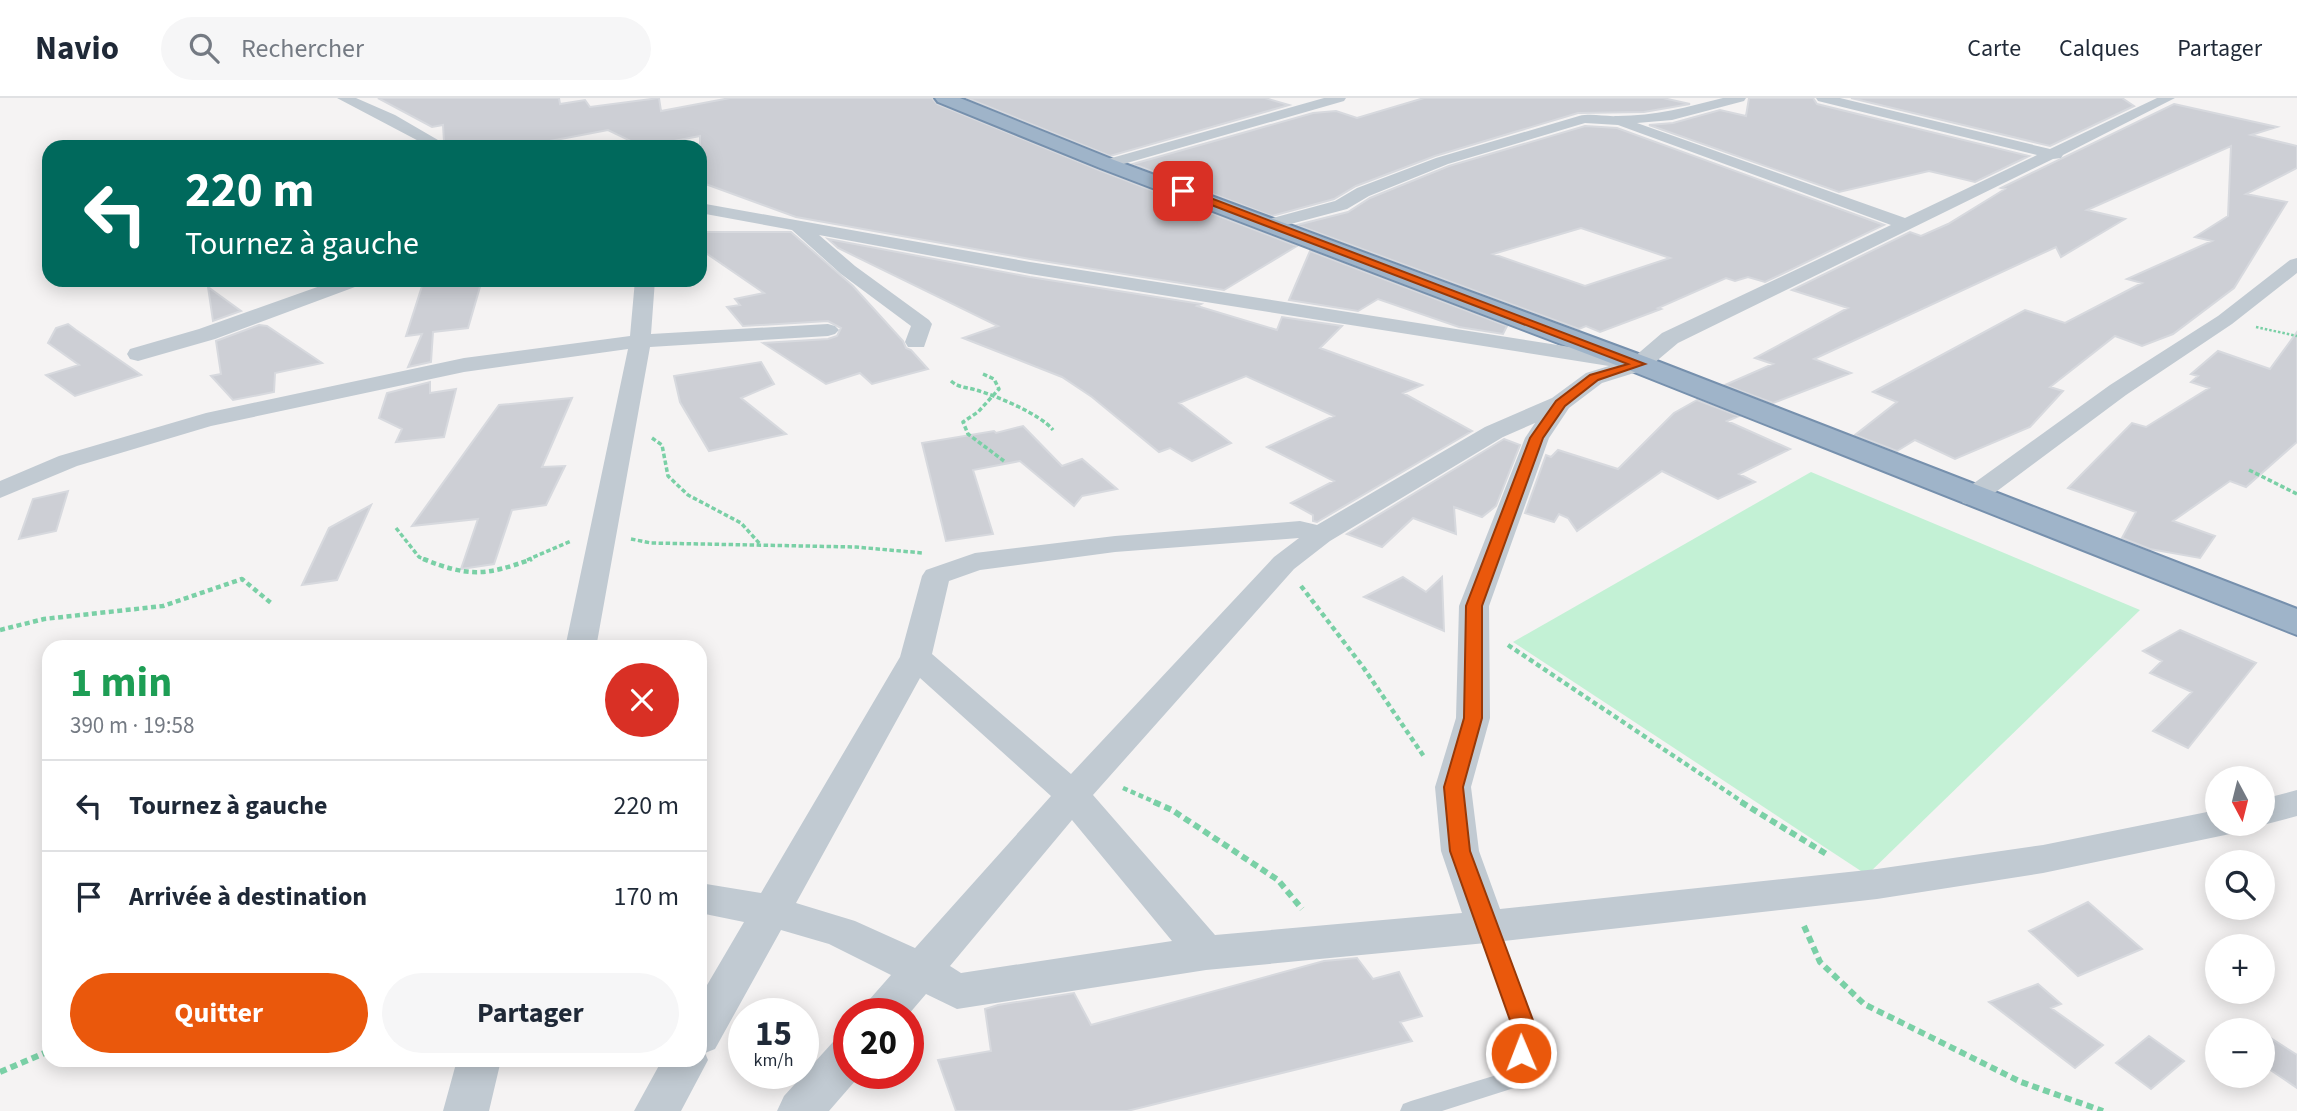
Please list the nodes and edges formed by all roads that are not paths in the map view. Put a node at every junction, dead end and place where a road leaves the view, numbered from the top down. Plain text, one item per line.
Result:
1 (344, 98) edge
2 (944, 98) edge
3 (1339, 98) edge
4 (1739, 98) edge
5 (1823, 98) edge
6 (2159, 99) edge
7 (1615, 121) junction
8 (428, 140) edge
9 (2054, 155) junction
10 (1107, 164) junction
11 (707, 209) edge
12 (1905, 223) junction
13 (1268, 225) junction
14 (798, 226) junction
15 (2297, 264) edge
16 (337, 287) edge
17 (644, 287) edge
18 (828, 330) dead end
19 (640, 341) junction
20 (916, 342) dead end
21 (138, 354) dead end
22 (1639, 364) junction
23 (1560, 403) junction
24 (0, 490) edge
25 (1972, 497) junction
26 (1320, 535) junction
27 (2297, 623) edge
28 (582, 640) edge
29 (916, 657) junction
30 (1082, 784) junction
31 (2297, 803) edge
32 (2275, 809) edge
33 (2205, 826) edge
34 (707, 899) edge
35 (772, 911) junction
36 (1486, 927) junction
37 (1206, 953) junction
38 (919, 969) junction
39 (896, 998) edge
40 (707, 1025) edge
41 (477, 1067) edge
42 (682, 1067) edge
43 (833, 1074) edge
44 (466, 1111) edge
45 (657, 1111) edge
46 (800, 1111) edge
47 (1411, 1111) edge

1 - 8 street
2 - 10 highway
3 - 10 street
4 - 7 street
5 - 9 street
6 - 9 street
7 - 12 street
7 - 13 street
9 - 12 street
10 - 13 highway
11 - 14 street
12 - 22 street
13 - 22 highway
14 - 20 street
14 - 22 street
15 - 25 street
16 - 21 street
17 - 19 street
18 - 19 street
19 - 24 street
19 - 28 street
22 - 23 street
22 - 25 highway
23 - 26 street
23 - 36 street
25 - 27 highway
26 - 29 street
26 - 30 street
29 - 30 street
29 - 35 street
30 - 37 street
30 - 38 street
31 - 32 street
33 - 36 street
34 - 35 street
35 - 38 street
35 - 40 street
36 - 37 street
36 - 47 lane
37 - 38 street
38 - 39 street
41 - 44 street
42 - 45 street
43 - 46 street

